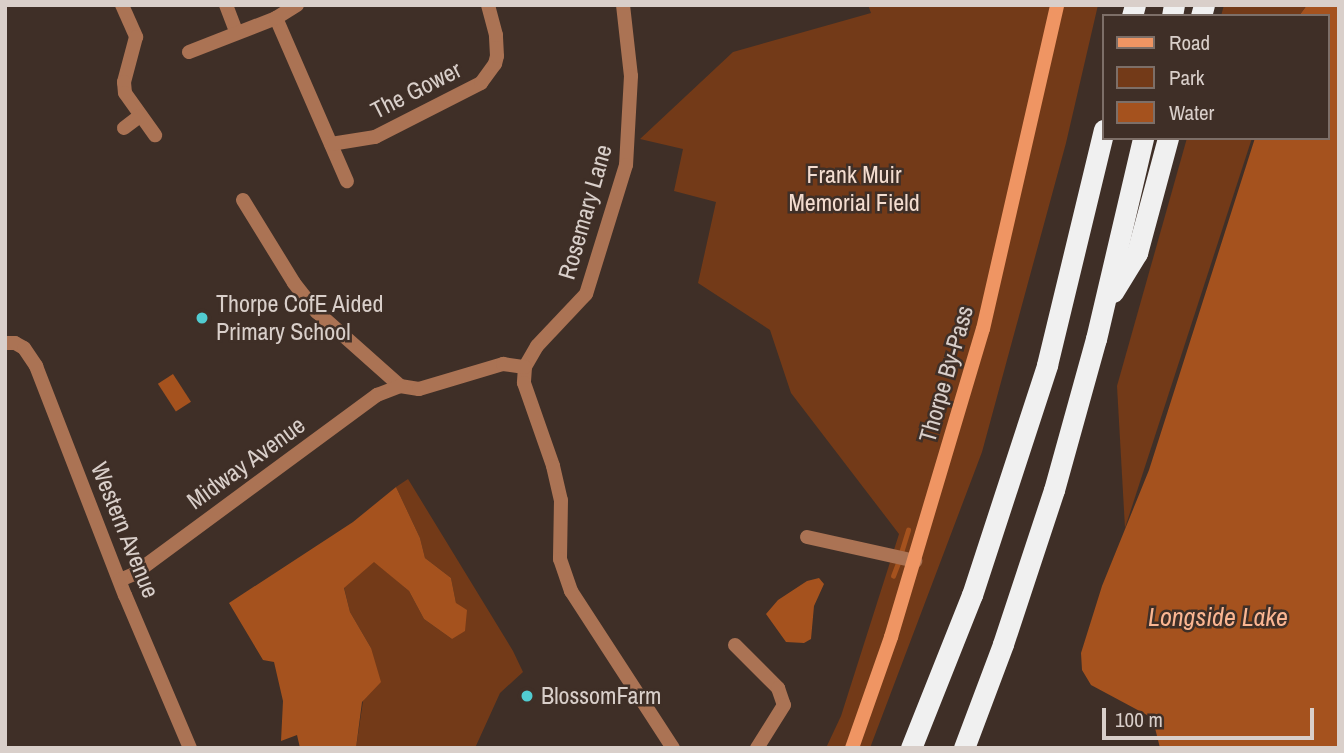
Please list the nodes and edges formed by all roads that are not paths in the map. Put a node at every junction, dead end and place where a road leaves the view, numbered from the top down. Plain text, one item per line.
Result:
1 (122, 5) edge
2 (226, 5) edge
3 (297, 5) edge
4 (488, 5) edge
5 (623, 5) edge
6 (1057, 5) edge
7 (276, 18) junction
8 (236, 31) junction
9 (189, 52) dead end
10 (140, 116) junction
11 (124, 128) dead end
12 (155, 135) dead end
13 (1102, 138) edge
14 (1143, 140) edge
15 (1167, 140) edge
16 (331, 144) junction
17 (347, 181) dead end
18 (243, 200) dead end
19 (1103, 309) junction
20 (5, 343) edge
21 (525, 367) junction
22 (400, 386) junction
23 (807, 537) dead end
24 (915, 561) junction
25 (120, 580) junction
26 (735, 645) dead end
27 (196, 746) edge
28 (673, 748) edge
29 (757, 748) edge
30 (852, 748) edge
31 (911, 748) edge
32 (964, 748) edge

1 - 10 street
2 - 8 street
3 - 7 street
4 - 16 street, The Gower
5 - 21 street, Rosemary Lane
6 - 24 main road, Thorpe By-Pass
7 - 8 street
7 - 16 street
8 - 9 street
10 - 11 street
10 - 12 street
13 - 31 highway
14 - 19 highway
15 - 19 highway
16 - 17 street
18 - 22 street
19 - 32 highway
20 - 25 street, Western Avenue
21 - 22 street
21 - 28 street
22 - 25 street, Midway Avenue
23 - 24 street
24 - 30 main road, Thorpe By-Pass
25 - 27 street, Western Avenue
26 - 29 street

